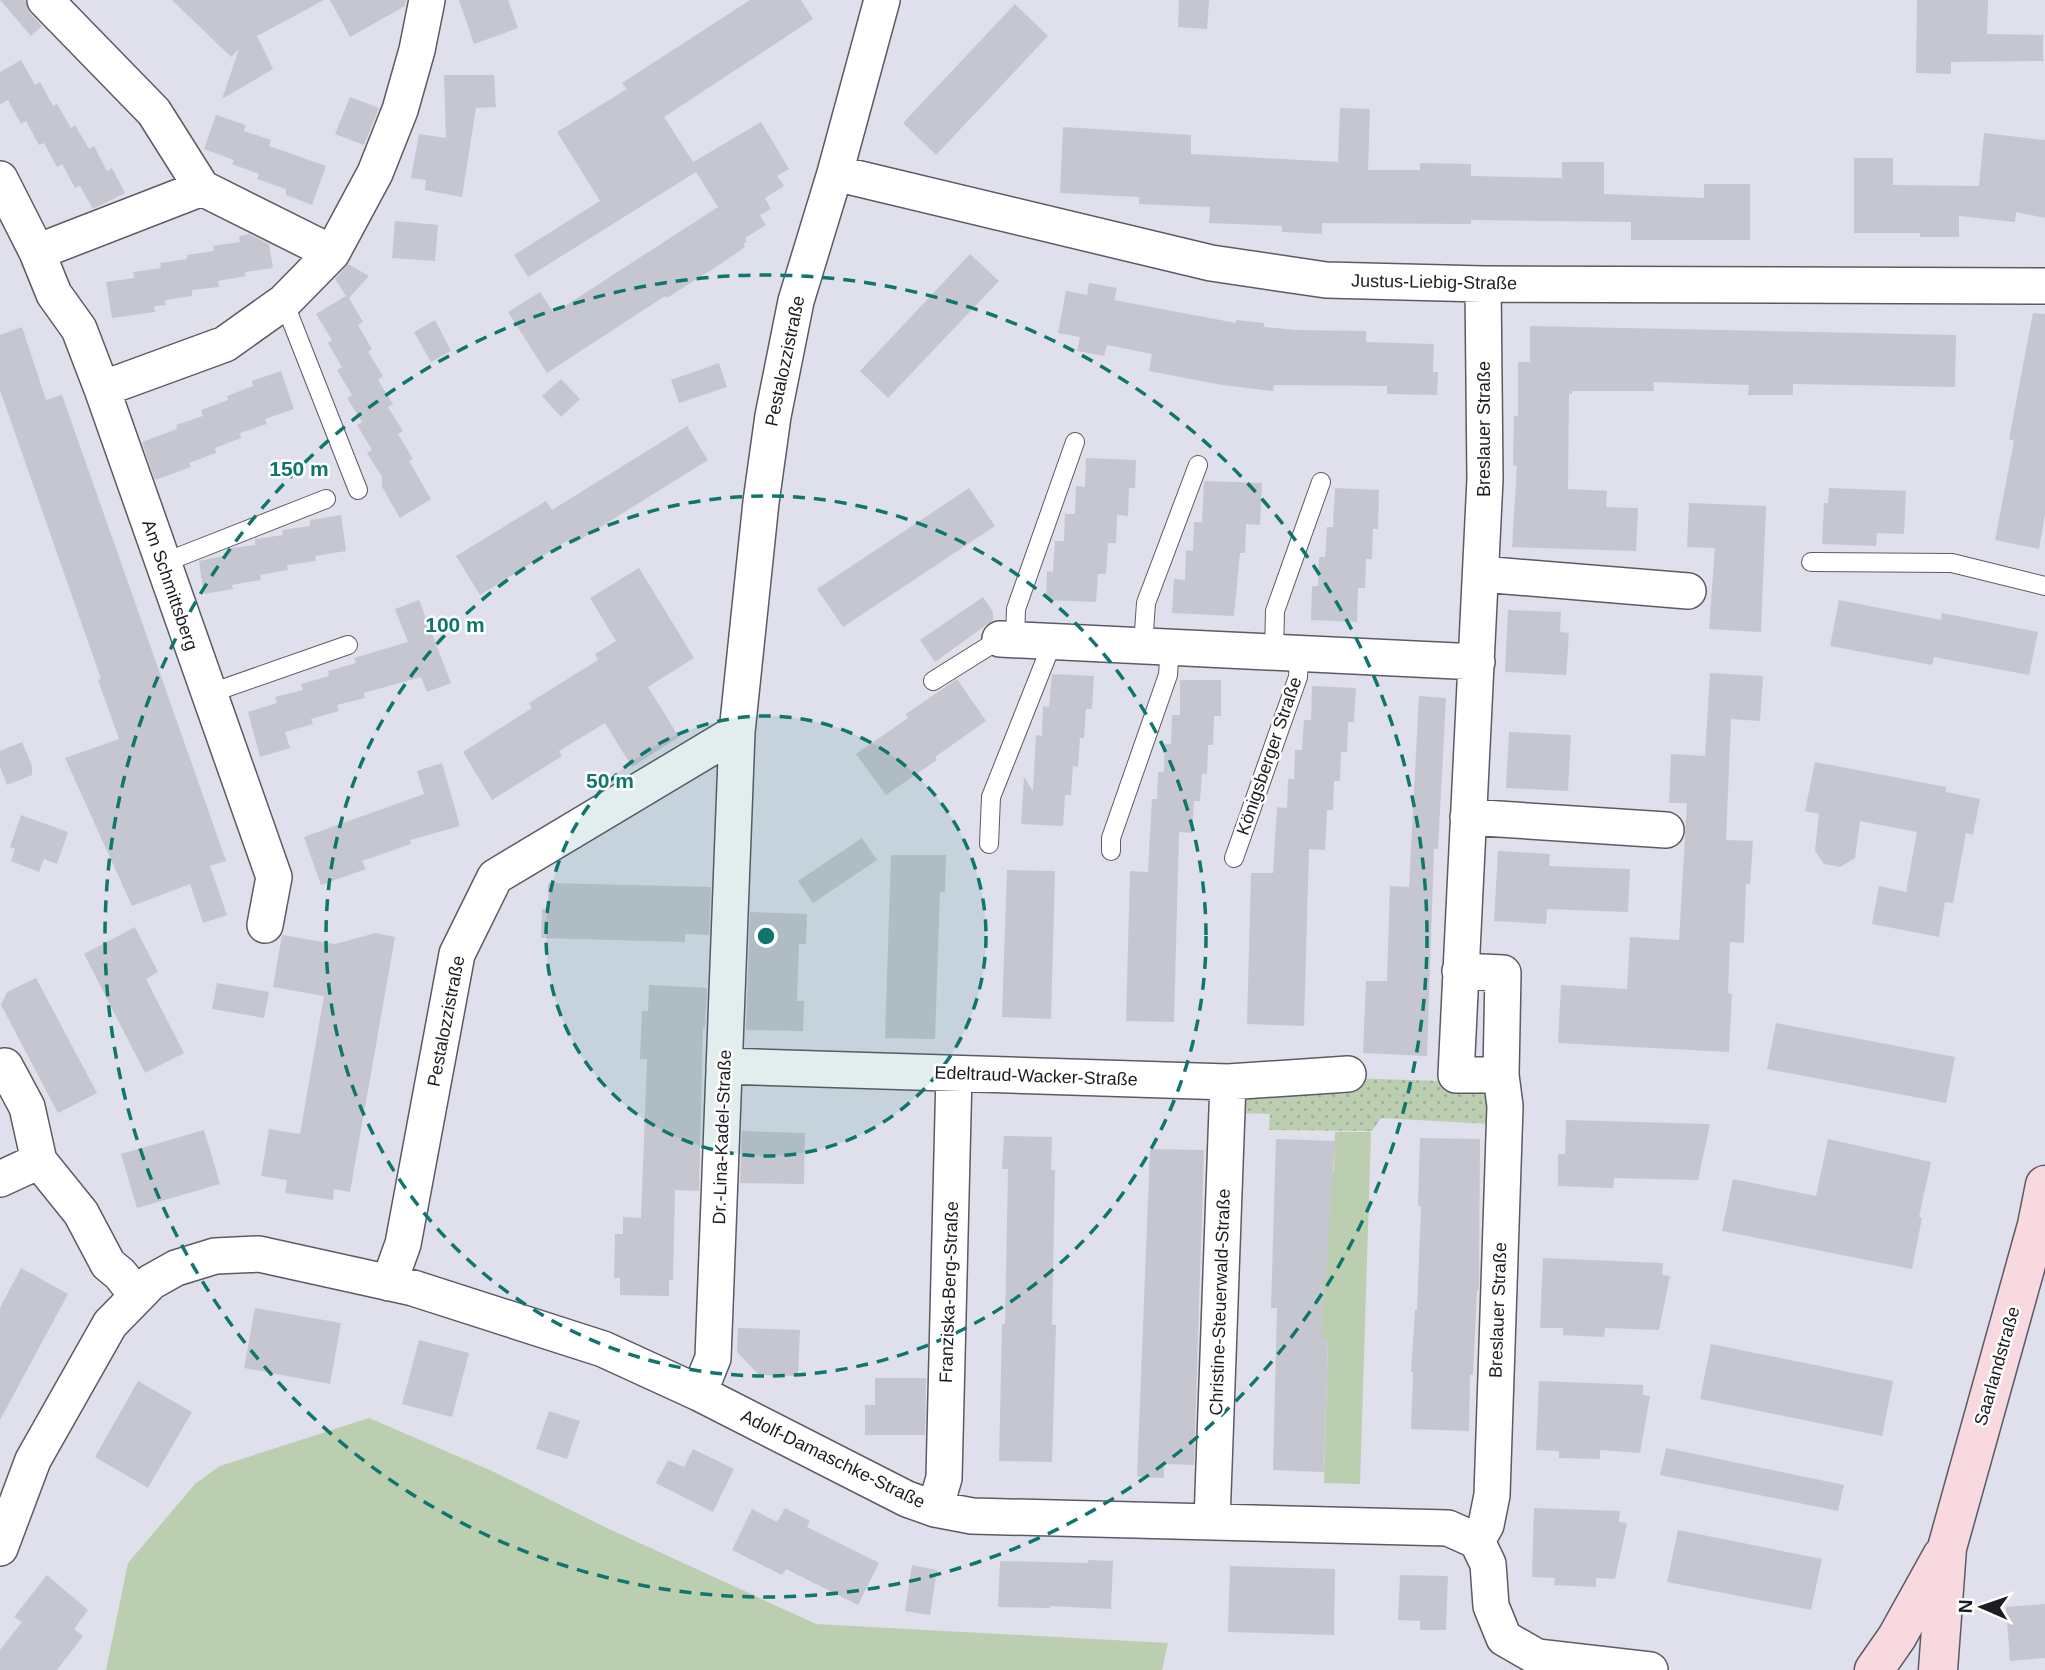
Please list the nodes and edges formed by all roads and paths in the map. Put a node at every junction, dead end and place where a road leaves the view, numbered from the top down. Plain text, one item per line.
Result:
1 (44, 0) edge
2 (427, 0) edge
3 (882, 0) edge
4 (835, 173) junction
5 (0, 179) edge
6 (202, 188) junction
7 (37, 252) junction
8 (332, 253) junction
9 (1483, 284) junction
10 (2045, 286) edge
11 (284, 302) junction
12 (102, 389) junction
13 (1075, 443) dead end
14 (1198, 465) dead end
15 (1321, 482) dead end
16 (358, 490) dead end
17 (327, 499) dead end
18 (1811, 562) dead end
19 (163, 563) junction
20 (1481, 574) junction
21 (2045, 586) edge
22 (1688, 591) dead end
23 (1021, 640) junction
24 (348, 645) dead end
25 (1156, 646) junction
26 (1287, 653) junction
27 (1477, 662) junction
28 (933, 681) dead end
29 (208, 694) junction
30 (737, 732) junction
31 (1468, 817) junction
32 (1666, 830) dead end
33 (989, 844) dead end
34 (1111, 851) dead end
35 (1234, 858) dead end
36 (732, 879) joint
37 (265, 925) dead end
38 (5, 1066) dead end
39 (724, 1066) junction
40 (954, 1074) junction
41 (1348, 1074) dead end
42 (1228, 1082) junction
43 (39, 1161) junction
44 (0, 1179) edge
45 (2045, 1185) edge
46 (389, 1283) junction
47 (136, 1294) junction
48 (699, 1392) junction
49 (935, 1509) junction
50 (1212, 1521) junction
51 (1477, 1541) junction
52 (0, 1548) edge
53 (1947, 1548) junction
54 (1650, 1670) edge
55 (1874, 1670) edge
56 (1880, 1670) edge
57 (1905, 1670) edge
58 (1938, 1670) edge

1 - 6 street
2 - 8 street
3 - 4 street, Pestalozzistraße
4 - 9 street, Justus-Liebig-Straße
4 - 30 street, Pestalozzistraße
5 - 7 street, Am Schmittsberg
6 - 7 street
6 - 8 street
7 - 12 street, Am Schmittsberg
8 - 11 street
9 - 10 street, Justus-Liebig-Straße
9 - 20 street, Breslauer Straße
11 - 12 street
11 - 16 lane
12 - 19 street, Am Schmittsberg
13 - 23 lane
14 - 25 lane
15 - 26 lane, Königsberger Straße
17 - 19 lane
18 - 21 lane
19 - 29 street, Am Schmittsberg
20 - 22 street
20 - 27 street, Breslauer Straße
23 - 25 street, Königsberger Straße
23 - 28 lane
23 - 33 lane
24 - 29 lane
25 - 26 street, Königsberger Straße
25 - 34 lane
26 - 27 street, Königsberger Straße
26 - 35 lane, Königsberger Straße
27 - 31 street, Breslauer Straße
29 - 37 street, Am Schmittsberg
30 - 36 street, Pestalozzistraße
30 - 46 street, Pestalozzistraße
31 - 32 street
31 - 51 street, Breslauer Straße
36 - 39 street, Dr.-Lina-Kadel-Straße
38 - 43 street
39 - 40 street, Edeltraud-Wacker-Straße
39 - 48 street, Dr.-Lina-Kadel-Straße
40 - 42 street, Edeltraud-Wacker-Straße
40 - 49 street, Franziska-Berg-Straße
41 - 42 street, Edeltraud-Wacker-Straße
42 - 50 street, Christine-Steuerwald-Straße
43 - 44 street
43 - 47 street
45 - 53 street, Saarlandstraße
46 - 47 street, Adolf-Damaschke-Straße
46 - 48 street, Adolf-Damaschke-Straße
47 - 52 street, Adolf-Damaschke-Straße
48 - 49 street, Adolf-Damaschke-Straße
49 - 50 street, Adolf-Damaschke-Straße
50 - 51 street, Adolf-Damaschke-Straße
51 - 54 street
53 - 55 street, Saarlandstraße
53 - 58 street, Saarlandstraße
56 - 57 street

